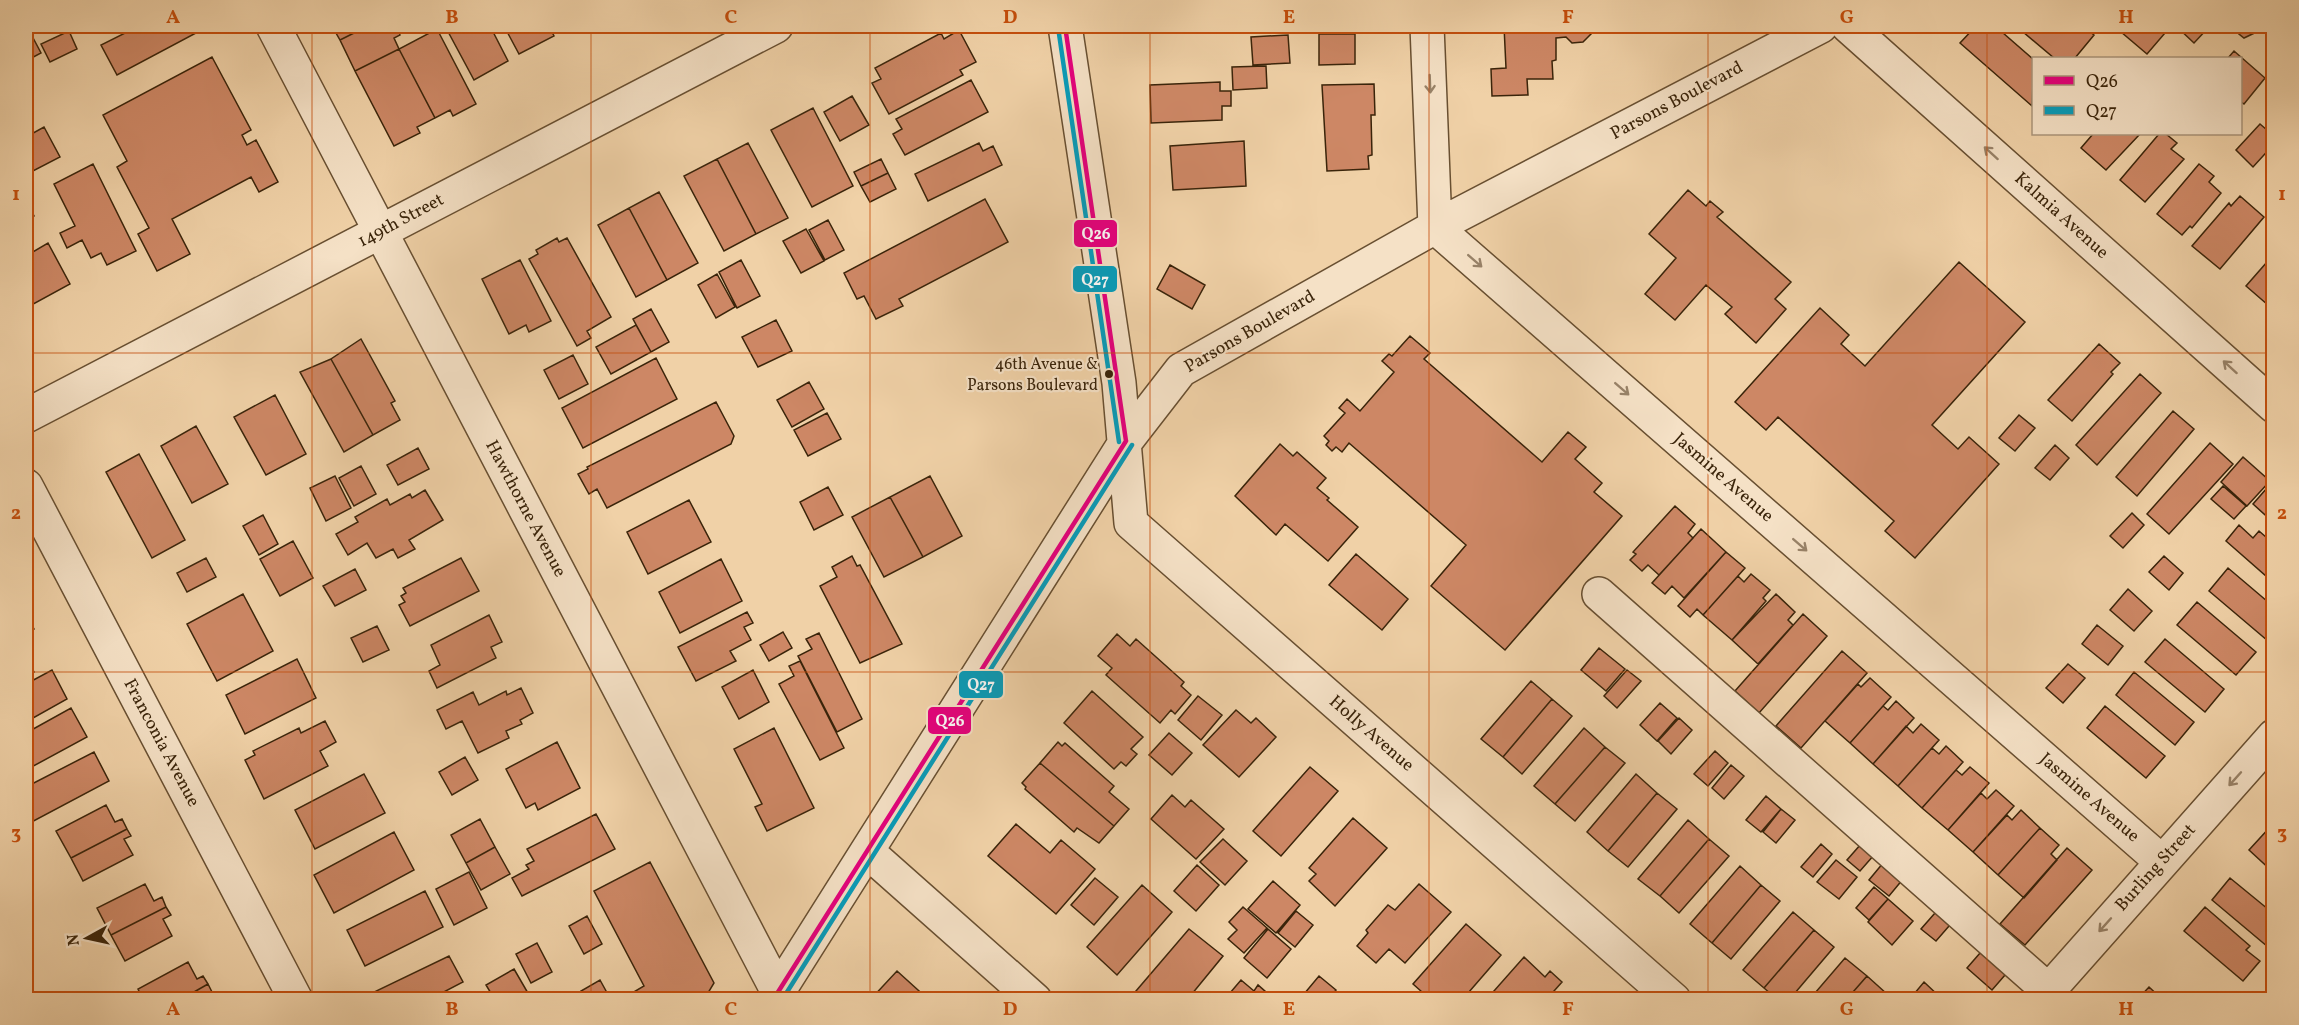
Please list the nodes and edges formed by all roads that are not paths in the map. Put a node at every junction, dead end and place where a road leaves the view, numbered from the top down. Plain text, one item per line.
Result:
1 (273, 26) edge
2 (1065, 26) edge
3 (1427, 26) edge
4 (1821, 26) edge
5 (1848, 26) edge
6 (766, 28) edge
7 (1436, 226) junction
8 (381, 232) junction
9 (2274, 406) edge
10 (26, 416) edge
11 (1126, 441) junction
12 (26, 486) edge
13 (1599, 594) dead end
14 (2274, 736) edge
15 (868, 852) junction
16 (2162, 862) junction
17 (2044, 995) edge
18 (775, 996) edge
19 (296, 999) edge
20 (1035, 999) edge
21 (1674, 999) edge

1 - 8 street, Hawthorne Avenue
2 - 11 street, Holly Avenue
3 -> 7 street
4 - 7 street, Parsons Boulevard
9 -> 5 street, Kalmia Avenue
6 - 8 street, 149th Street
7 - 11 street, Parsons Boulevard
7 -> 16 street, Jasmine Avenue
8 - 10 street, 149th Street
8 - 18 street, Hawthorne Avenue
11 - 15 street, Parsons Boulevard
11 - 21 street, Holly Avenue
12 - 19 street, Franconia Avenue
13 - 17 street
14 -> 16 street, Burling Street
15 - 18 street, Parsons Boulevard
15 - 20 street
16 -> 17 street, Burling Street

